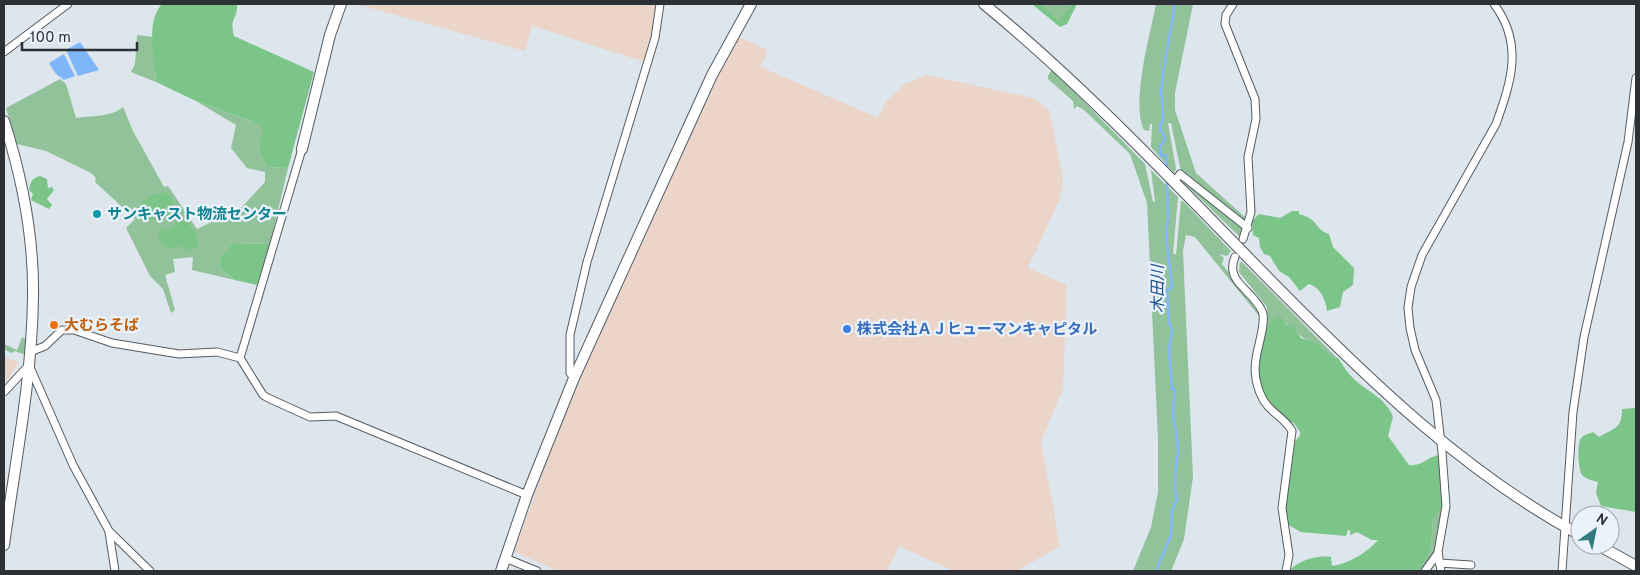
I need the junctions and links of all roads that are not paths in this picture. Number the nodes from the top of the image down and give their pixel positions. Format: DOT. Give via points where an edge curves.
graph roads {
  1 [pos="68,4"];
  2 [pos="341,4"];
  3 [pos="660,4"];
  4 [pos="751,4"];
  5 [pos="984,4"];
  6 [pos="1233,4"];
  7 [pos="1494,4"];
  8 [pos="4,52"];
  9 [pos="1636,78"];
  10 [pos="4,121"];
  11 [pos="302,149"];
  12 [pos="1174,182"];
  13 [pos="1248,228"];
  14 [pos="1243,239"];
  15 [pos="1235,257"];
  16 [pos="30,352"];
  17 [pos="240,358"];
  18 [pos="29,365"];
  19 [pos="574,378"];
  20 [pos="4,392"];
  21 [pos="1440,440"];
  22 [pos="527,495"];
  23 [pos="1566,528"];
  24 [pos="1570,530"];
  25 [pos="109,531"];
  26 [pos="4,545"];
  27 [pos="1438,552"];
  28 [pos="1616,555"];
  29 [pos="505,558"];
  30 [pos="1439,563"];
  31 [pos="1471,565"];
  32 [pos="1636,566"];
  33 [pos="115,571"];
  34 [pos="150,571"];
  35 [pos="501,571"];
  36 [pos="537,571"];
  37 [pos="1286,571"];
  38 [pos="1425,571"];
  39 [pos="1441,571"];
  40 [pos="1562,571"];
  1 -- 8 [label="street"];
  2 -- 11 [label="street" via="330,34"];
  3 -- 19 [label="street" via="655,38 584,271 570,335 570,373"];
  4 -- 19 [label="street" via="712,75"];
  5 -- 12 [label="street" via="1074,81"];
  6 -- 13 [label="street" via="1225,24 1252,87 1256,110 1248,157 1251,212"];
  7 -- 21 [label="street" via="1511,38 1514,59 1504,104 1496,124 1422,255 1410,294 1410,328 1415,350 1436,400"];
  9 -- 23 [label="street" via="1628,142 1584,337 1573,412"];
  10 -- 16 [label="street" via="32,253"];
  11 -- 17 [label="street"];
  12 -- 13 [label="street" via="1180,174"];
  12 -- 21 [label="street" via="1331,342"];
  13 -- 14 [label="street"];
  15 -- 37 [label="street" via="1231,268 1234,276 1263,316 1256,361 1260,392 1269,410 1292,431 1282,508 1288,555"];
  16 -- 17 [label="street" via="45,346 62,330 74,330 112,343 179,354 217,352"];
  16 -- 18 [label="street"];
  17 -- 22 [label="street" via="268,398 310,417 336,416"];
  18 -- 20 [label="street"];
  18 -- 25 [label="street" via="73,465"];
  18 -- 26 [label="street"];
  19 -- 22 [label="street"];
  21 -- 23 [label="street" via="1510,492"];
  21 -- 27 [label="street" via="1446,506"];
  22 -- 29 [label="street"];
  23 -- 24 [label="street"];
  23 -- 40 [label="street"];
  25 -- 33 [label="street"];
  25 -- 34 [label="street"];
  27 -- 30 [label="street"];
  27 -- 38 [label="street"];
  28 -- 32 [label="street"];
  29 -- 35 [label="street"];
  29 -- 36 [label="street"];
  30 -- 31 [label="street"];
  30 -- 39 [label="street"];
}
